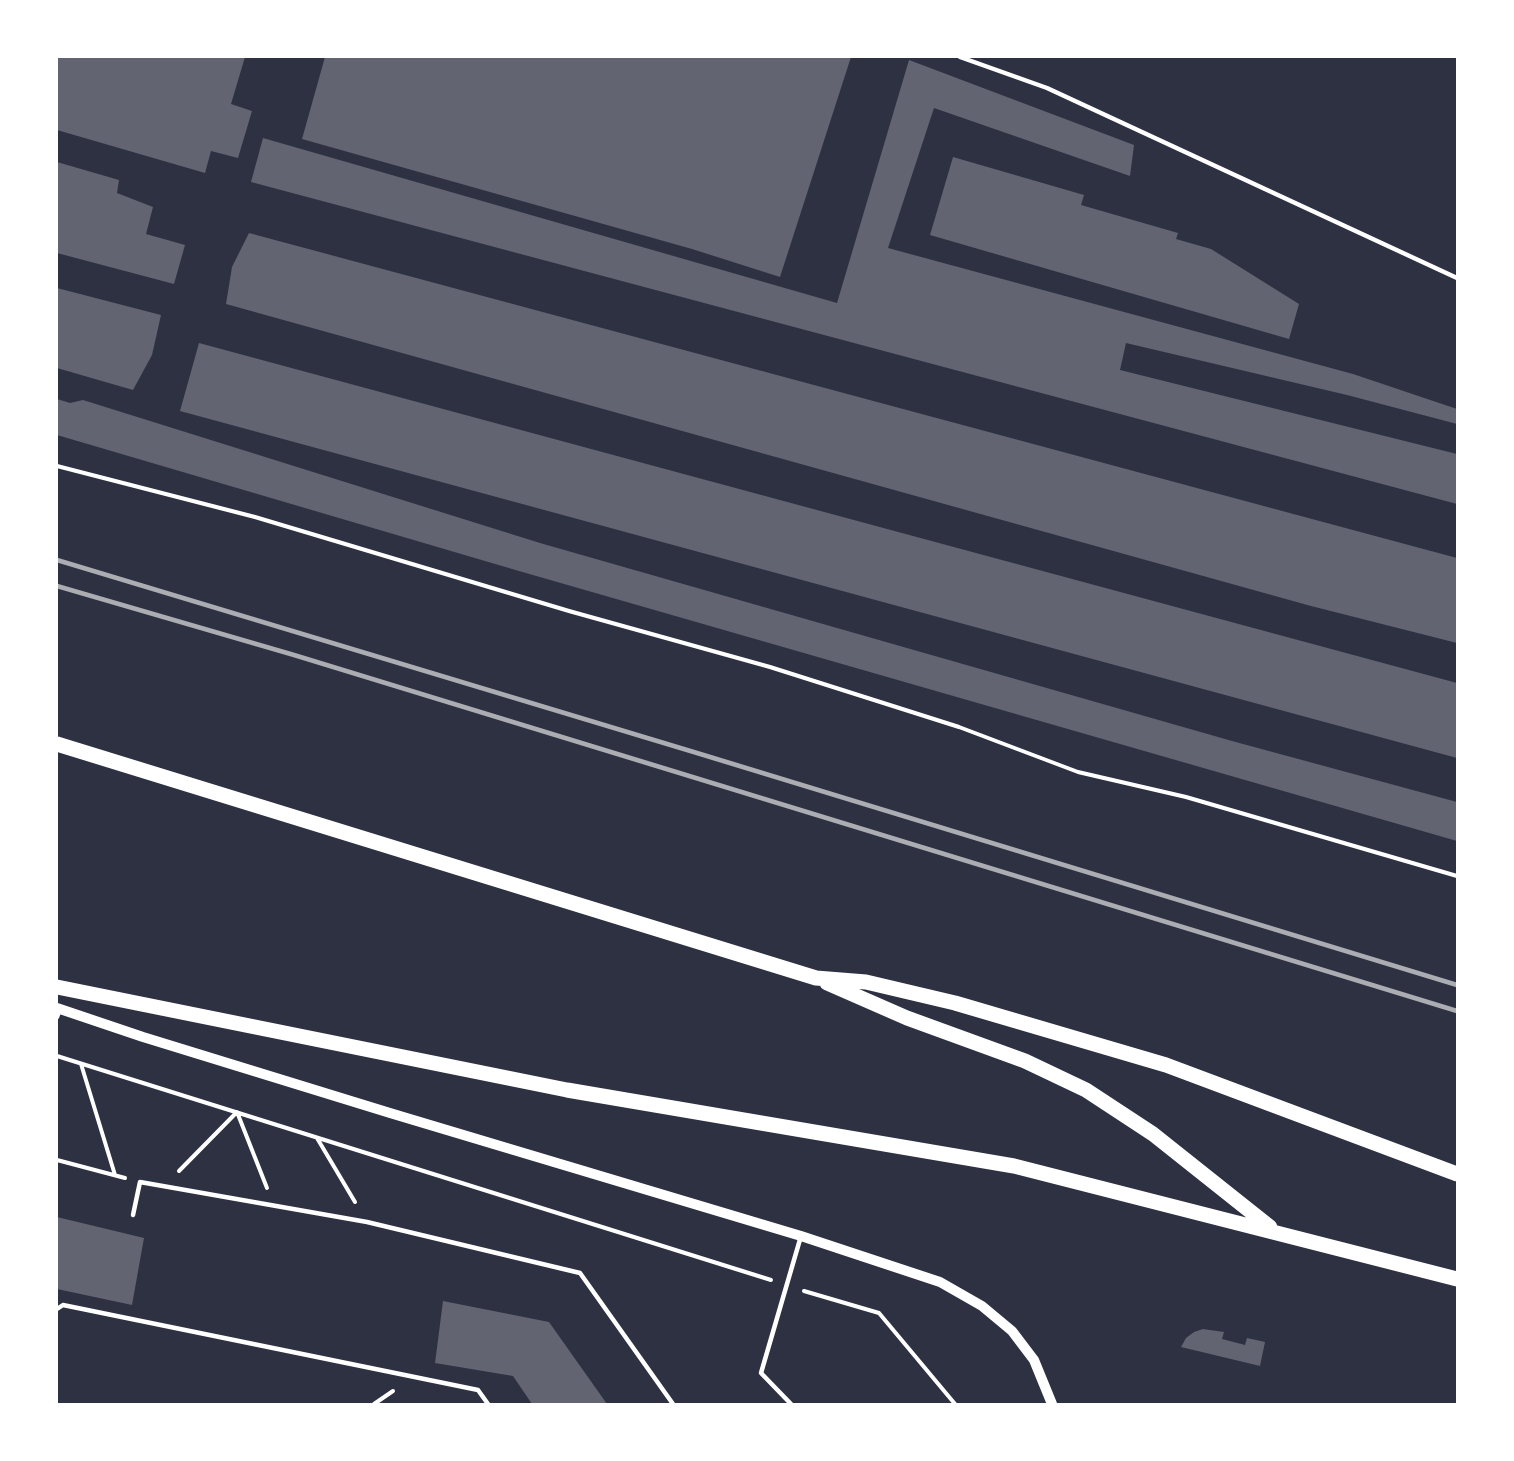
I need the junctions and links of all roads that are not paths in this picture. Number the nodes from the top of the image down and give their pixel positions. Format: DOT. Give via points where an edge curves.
graph roads {
  1 [pos="960,57"];
  2 [pos="1457,278"];
  3 [pos="57,744"];
  4 [pos="816,978"];
  5 [pos="57,987"];
  6 [pos="58,1011"];
  7 [pos="1457,1174"];
  8 [pos="133,1215"];
  9 [pos="1275,1231"];
  10 [pos="801,1236"];
  11 [pos="1457,1279"];
  12 [pos="57,1309"];
  13 [pos="488,1404"];
  14 [pos="673,1404"];
  15 [pos="791,1404"];
  16 [pos="1052,1404"];
  1 -- 2 [label="lane" via="1047,88"];
  3 -- 4 [label="main road"];
  4 -- 7 [label="main road" via="866,982 955,1003 1166,1065"];
  4 -- 9 [label="main road" via="907,1018 1025,1061 1086,1090 1153,1134"];
  5 -- 9 [label="main road" via="567,1090 1014,1166"];
  6 -- 10 [label="street"];
  8 -- 14 [label="lane" via="140,1182 367,1222 580,1273"];
  9 -- 11 [label="main road"];
  10 -- 15 [label="lane" via="761,1373"];
  10 -- 16 [label="street" via="940,1282 982,1306 1012,1331 1034,1360"];
  12 -- 13 [label="lane" via="63,1305 478,1390"];
}
